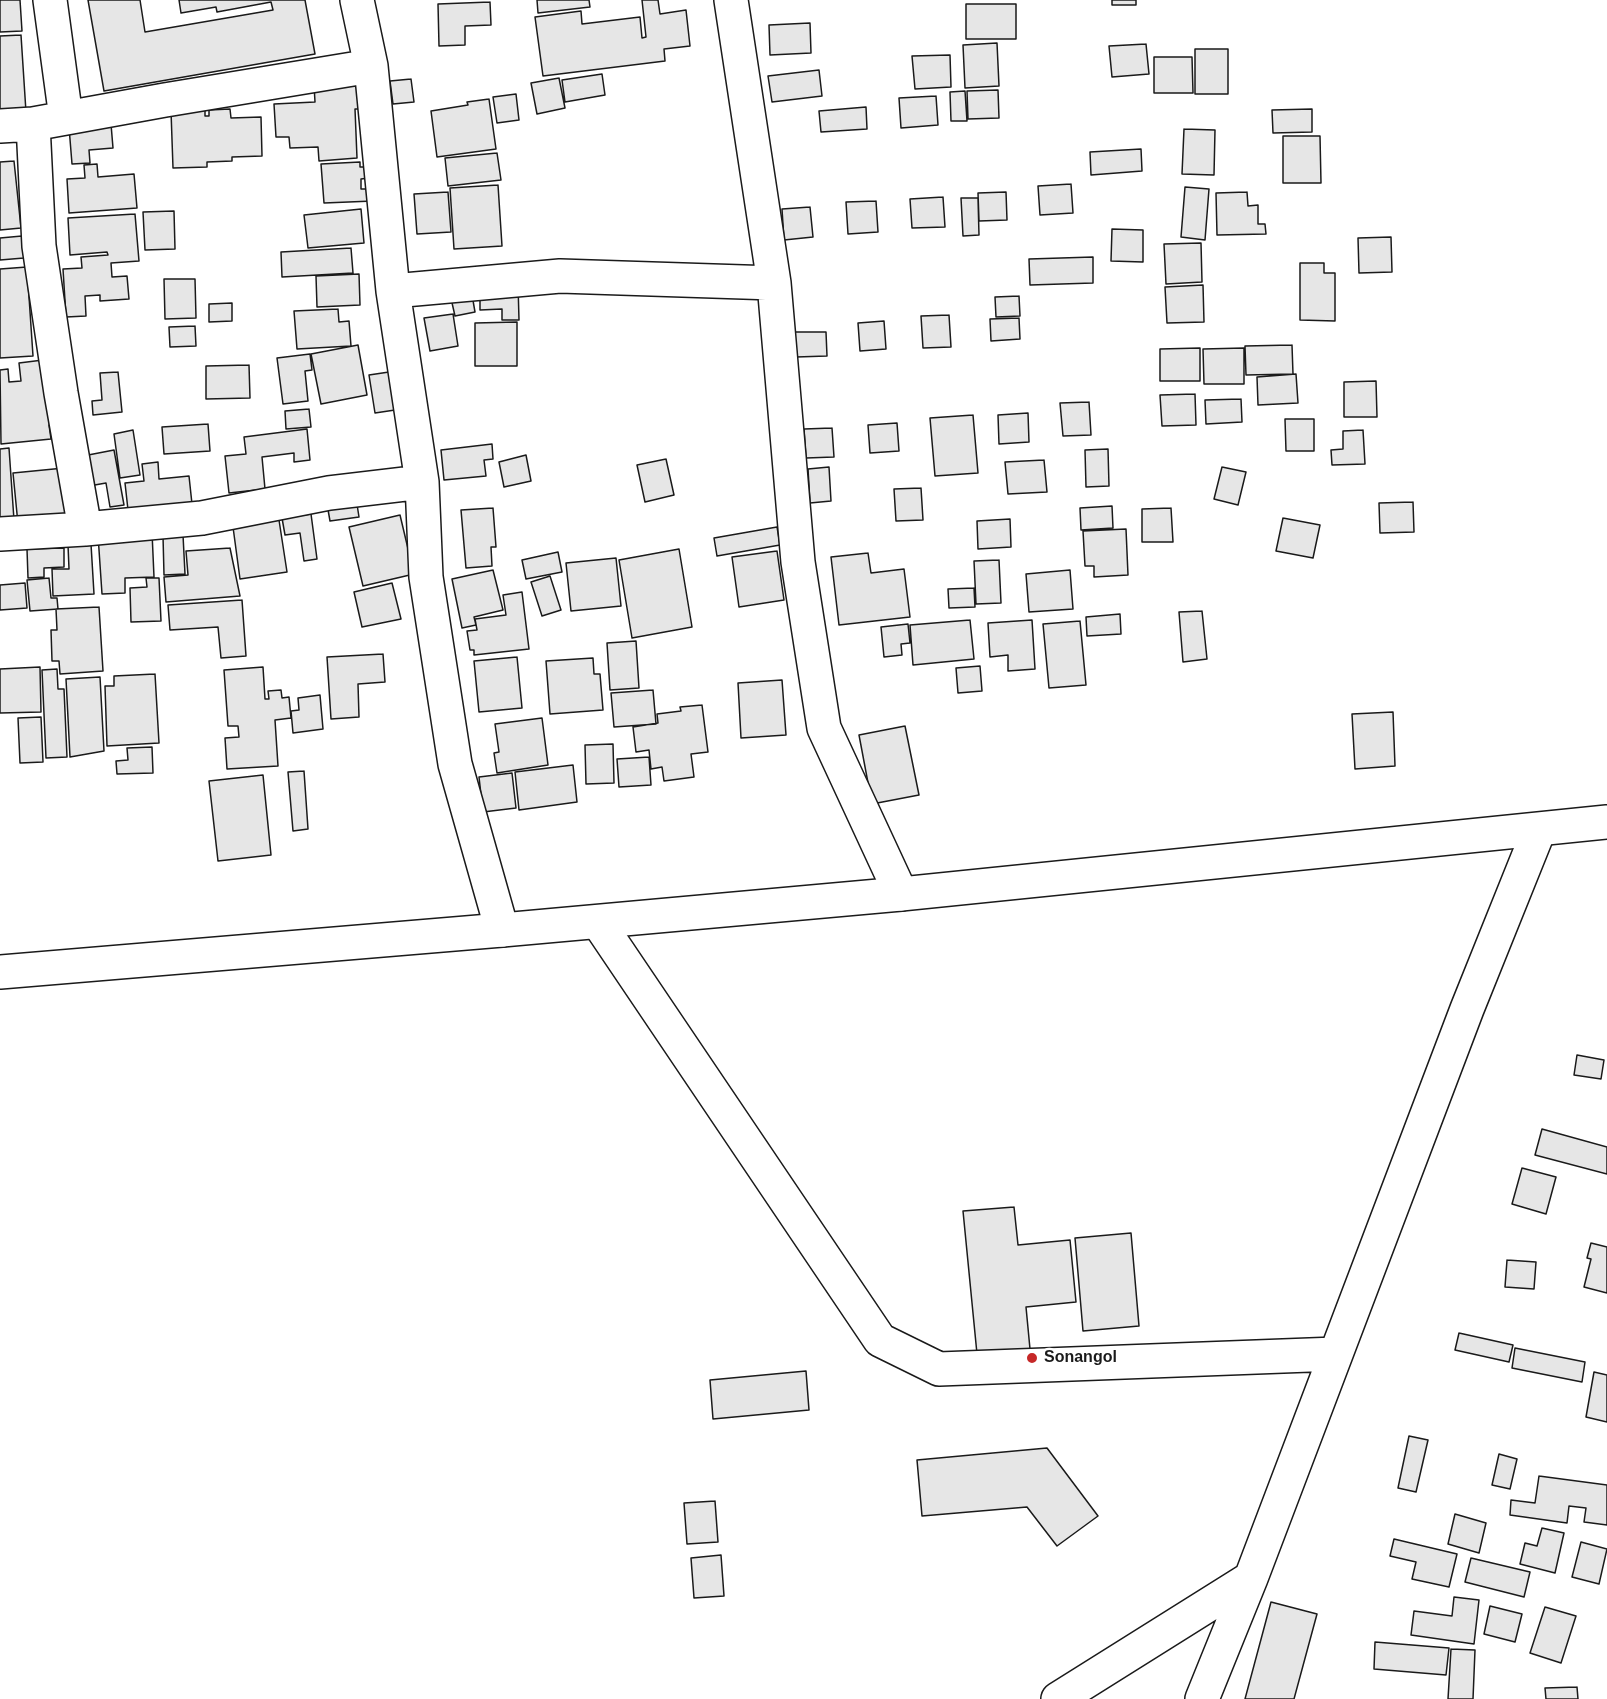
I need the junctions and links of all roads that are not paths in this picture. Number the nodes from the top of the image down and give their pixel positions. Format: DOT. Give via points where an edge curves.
graph roads {
  1 [pos="50,0"];
  2 [pos="357,0"];
  3 [pos="731,0"];
  4 [pos="371,66"];
  5 [pos="66,118"];
  6 [pos="33,124"];
  7 [pos="0,126"];
  8 [pos="774,283"];
  9 [pos="393,291"];
  10 [pos="422,482"];
  11 [pos="86,530"];
  12 [pos="0,534"];
  13 [pos="1607,822"];
  14 [pos="1539,830"];
  15 [pos="901,894"];
  16 [pos="598,922"];
  17 [pos="502,930"];
  18 [pos="0,972"];
  19 [pos="1336,1354"];
  20 [pos="1251,1578"];
  21 [pos="1058,1699"];
  22 [pos="1202,1699"];
  1 -- 5 [label="street"];
  2 -- 4 [label="street"];
  3 -- 8 [label="street"];
  4 -- 5 [label="street"];
  4 -- 9 [label="street"];
  5 -- 6 [label="street"];
  6 -- 7 [label="street"];
  6 -- 11 [label="street" via="39,246"];
  8 -- 9 [label="street" via="560,276"];
  8 -- 15 [label="street" via="798,562 824,728"];
  9 -- 10 [label="street"];
  10 -- 11 [label="street" via="329,493 202,518"];
  10 -- 17 [label="street" via="426,577 455,764"];
  11 -- 12 [label="street"];
  13 -- 14 [label="street"];
  14 -- 15 [label="street"];
  14 -- 19 [label="street"];
  15 -- 16 [label="street"];
  16 -- 17 [label="street"];
  16 -- 19 [label="street" via="880,1340 939,1369"];
  17 -- 18 [label="street"];
  19 -- 20 [label="street"];
  20 -- 21 [label="street"];
  20 -- 22 [label="street"];
}
